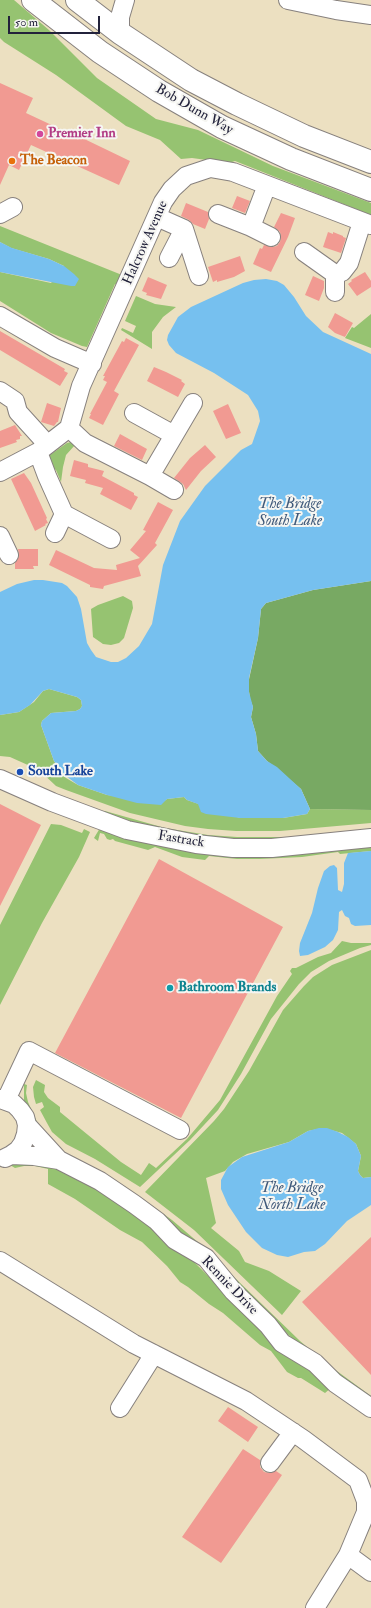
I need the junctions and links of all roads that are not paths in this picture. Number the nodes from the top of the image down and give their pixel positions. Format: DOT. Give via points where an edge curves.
graph roads {
  1 [pos="33,0"];
  2 [pos="77,0"];
  3 [pos="125,0"];
  4 [pos="288,0"];
  5 [pos="371,15"];
  6 [pos="120,33"];
  7 [pos="371,162"];
  8 [pos="267,185"];
  9 [pos="371,190"];
  10 [pos="218,214"];
  11 [pos="157,217"];
  12 [pos="366,224"];
  13 [pos="251,227"];
  14 [pos="184,229"];
  15 [pos="271,237"];
  16 [pos="304,252"];
  17 [pos="169,258"];
  18 [pos="335,274"];
  19 [pos="200,276"];
  20 [pos="335,292"];
  21 [pos="0,316"];
  22 [pos="92,364"];
  23 [pos="0,391"];
  24 [pos="193,403"];
  25 [pos="134,413"];
  26 [pos="69,428"];
  27 [pos="174,435"];
  28 [pos="43,448"];
  29 [pos="0,472"];
  30 [pos="150,476"];
  31 [pos="174,490"];
  32 [pos="64,514"];
  33 [pos="55,533"];
  34 [pos="0,536"];
  35 [pos="110,539"];
  36 [pos="8,555"];
  37 [pos="0,779"];
  38 [pos="371,838"];
  39 [pos="3,1099"];
  40 [pos="27,1125"];
  41 [pos="180,1130"];
  42 [pos="3,1158"];
  43 [pos="59,1160"];
  44 [pos="0,1262"];
  45 [pos="154,1354"];
  46 [pos="120,1408"];
  47 [pos="371,1408"];
  48 [pos="294,1432"];
  49 [pos="270,1463"];
  50 [pos="369,1501"];
  51 [pos="348,1555"];
  52 [pos="371,1572"];
  53 [pos="315,1608"];
  1 -- 9 [label="main road, Bob Dunn Way" via="100,52 159,91 222,127 291,159"];
  2 -- 6 [label="main road, Bob Dunn Way"];
  3 -- 6 [label="street" via="120,17"];
  4 -- 5 [label="street"];
  6 -- 7 [label="main road, Bob Dunn Way" via="191,80 237,104 304,136"];
  8 -- 11 [label="street, Halcrow Avenue" via="233,172 210,168 186,176 172,189"];
  8 -- 12 [label="street, Halcrow Avenue"];
  8 -- 13 [label="street"];
  10 -- 13 [label="street"];
  11 -- 14 [label="street"];
  11 -- 22 [label="street, Halcrow Avenue"];
  12 -- 18 [label="street" via="349,263 342,272"];
  13 -- 15 [label="street"];
  14 -- 17 [label="street"];
  14 -- 19 [label="street"];
  16 -- 18 [label="street"];
  18 -- 20 [label="street"];
  21 -- 22 [label="street" via="55,348"];
  22 -- 26 [label="street, Halcrow Avenue" via="81,386"];
  23 -- 28 [label="street" via="15,400 18,412"];
  24 -- 27 [label="street"];
  25 -- 27 [label="street"];
  26 -- 28 [label="street"];
  26 -- 30 [label="street" via="85,443"];
  27 -- 30 [label="street"];
  28 -- 29 [label="street"];
  28 -- 32 [label="street" via="47,476"];
  30 -- 31 [label="street"];
  32 -- 33 [label="street"];
  32 -- 35 [label="street"];
  34 -- 36 [label="street"];
  37 -- 38 [label="street, Fastrack" via="52,802 120,827 196,844 233,848 272,848"];
  39 -- 40 [label="street, Rennie Drive" via="20,1110"];
  39 -- 41 [label="street" via="29,1051"];
  40 -- 42 [label="street, Rennie Drive" via="23,1143 18,1150"];
  40 -- 43 [label="street, Rennie Drive"];
  42 -- 43 [label="street, Rennie Drive" via="34,1156"];
  43 -- 47 [label="street, Rennie Drive" via="100,1181 157,1221 175,1240 206,1258 282,1343 315,1363 335,1383"];
  44 -- 45 [label="street"];
  45 -- 46 [label="street"];
  45 -- 48 [label="street" via="246,1401"];
  48 -- 49 [label="street"];
  48 -- 50 [label="street" via="358,1480"];
  50 -- 51 [label="street"];
  51 -- 52 [label="street"];
  51 -- 53 [label="street"];
}
